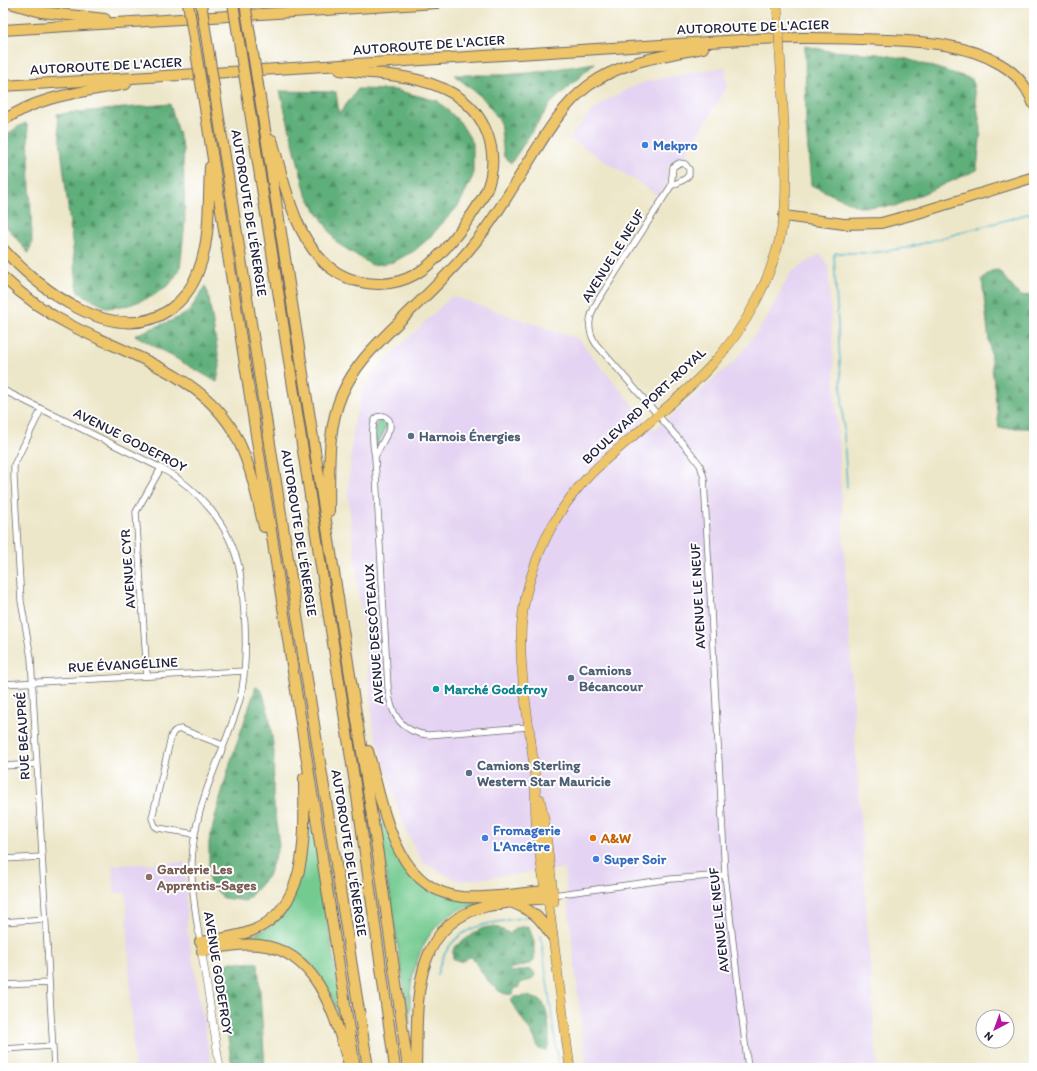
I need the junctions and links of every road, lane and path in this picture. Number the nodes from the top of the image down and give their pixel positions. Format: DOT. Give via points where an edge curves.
graph roads {
  1 [pos="10,3"];
  2 [pos="188,3"];
  3 [pos="201,3"];
  4 [pos="233,3"];
  5 [pos="245,3"];
  6 [pos="330,3"];
  7 [pos="437,3"];
  8 [pos="777,3"];
  9 [pos="280,13"];
  10 [pos="135,22"];
  11 [pos="3,30"];
  12 [pos="743,40"];
  13 [pos="306,67"];
  14 [pos="168,76"];
  15 [pos="3,86"];
  16 [pos="260,98"];
  17 [pos="1034,105"];
  18 [pos="3,121"];
  19 [pos="211,145"];
  20 [pos="1034,177"];
  21 [pos="671,186"];
  22 [pos="784,216"];
  23 [pos="3,249"];
  24 [pos="3,277"];
  25 [pos="3,390"];
  26 [pos="41,410"];
  27 [pos="658,415"];
  28 [pos="375,457"];
  29 [pos="161,468"];
  30 [pos="329,539"];
  31 [pos="281,595"];
  32 [pos="244,671"];
  33 [pos="147,675"];
  34 [pos="32,682"];
  35 [pos="3,684"];
  36 [pos="355,703"];
  37 [pos="528,727"];
  38 [pos="304,744"];
  39 [pos="223,745"];
  40 [pos="36,764"];
  41 [pos="3,766"];
  42 [pos="195,834"];
  43 [pos="42,857"];
  44 [pos="3,859"];
  45 [pos="725,875"];
  46 [pos="548,895"];
  47 [pos="513,903"];
  48 [pos="46,919"];
  49 [pos="3,922"];
  50 [pos="552,936"];
  51 [pos="201,946"];
  52 [pos="49,983"];
  53 [pos="3,985"];
  54 [pos="565,1025"];
  55 [pos="53,1046"];
  56 [pos="3,1049"];
  57 [pos="54,1068"];
  58 [pos="220,1068"];
  59 [pos="351,1068"];
  60 [pos="355,1068"];
  61 [pos="368,1068"];
  62 [pos="395,1068"];
  63 [pos="408,1068"];
  64 [pos="416,1068"];
  65 [pos="570,1068"];
  66 [pos="748,1068"];
  1 -- 10 [label="highway" via="46,12"];
  2 -- 19 [label="highway, bridge"];
  3 -- 61 [label="highway, AUTOROUTE DE L'ÉNERGIE, bridge"];
  4 -- 62 [label="highway, AUTOROUTE DE L'ÉNERGIE, bridge" via="358,803"];
  5 -- 16 [label="highway, bridge"];
  6 -- 9 [label="highway"];
  7 -- 9 [label="highway"];
  8 -- 22 [label="main road, BOULEVARD PORT-ROYAL, bridge" via="786,167"];
  9 -- 10 [label="highway"];
  10 -- 11 [label="highway"];
  12 -- 13 [label="highway, AUTOROUTE DE L'ACIER"];
  12 -- 17 [label="highway, AUTOROUTE DE L'ACIER" via="857,38 959,48 1004,66 1027,91"];
  12 -- 30 [label="highway" via="655,57 624,67 591,83 565,108 473,246 369,351 352,374 337,406 331,438"];
  13 -- 14 [label="highway, AUTOROUTE DE L'ACIER"];
  13 -- 16 [label="highway" via="384,74 424,81 462,99 473,108 481,120 489,138 492,155 492,169 487,188 456,235 421,271 399,281 372,284 345,277 324,262 306,238 292,206"];
  14 -- 15 [label="highway, AUTOROUTE DE L'ACIER"];
  14 -- 18 [label="highway" via="56,97 32,105"];
  16 -- 30 [label="highway"];
  19 -- 23 [label="highway" via="208,224 201,266 185,295 162,314 144,321 131,322 97,317 46,287"];
  19 -- 31 [label="highway"];
  20 -- 22 [label="highway" via="918,214 881,222 844,224"];
  21 -- 27 [label="street, AVENUE LE NEUF" via="597,302 589,324 596,344"];
  22 -- 27 [label="main road, BOULEVARD PORT-ROYAL" via="769,269 743,323 710,367"];
  24 -- 31 [label="highway" via="52,315 181,379 218,410 235,435 248,464"];
  25 -- 26 [label="street, AVENUE GODEFROY"];
  26 -- 29 [label="street, AVENUE GODEFROY"];
  26 -- 34 [label="street, RUE BEAUPRÉ" via="14,465 21,601"];
  27 -- 37 [label="main road, BOULEVARD PORT-ROYAL" via="580,485 556,519 540,549 528,586 521,622 520,658"];
  27 -- 45 [label="street, AVENUE LE NEUF" via="700,465 704,478"];
  28 -- 28 [label="street, AVENUE DESCÔTEAUX" via="390,426 389,420 384,416 376,418 373,423"];
  28 -- 37 [label="street, AVENUE DESCÔTEAUX" via="388,688 395,716 408,728 428,735"];
  29 -- 32 [label="street, AVENUE GODEFROY" via="181,480 204,500 218,519 232,546 239,568 243,595 246,648"];
  29 -- 33 [label="street, AVENUE CYR" via="136,512"];
  30 -- 36 [label="highway"];
  31 -- 38 [label="highway"];
  32 -- 33 [label="street, RUE ÉVANGÉLINE"];
  32 -- 39 [label="street, AVENUE GODEFROY" via="240,700"];
  33 -- 34 [label="street, RUE ÉVANGÉLINE"];
  34 -- 35 [label="street, RUE ÉVANGÉLINE"];
  34 -- 40 [label="street, RUE BEAUPRÉ"];
  36 -- 46 [label="highway" via="390,832 403,858 418,876 437,889 461,897"];
  36 -- 63 [label="highway"];
  37 -- 46 [label="main road, BOULEVARD PORT-ROYAL" via="535,779 544,818"];
  38 -- 51 [label="highway" via="304,839 298,875 289,898 273,918 256,929"];
  38 -- 60 [label="highway"];
  39 -- 42 [label="street, AVENUE GODEFROY" via="205,793"];
  39 -- 42 [label="street" via="181,729 172,732 152,818 153,823 158,828"];
  40 -- 41 [label="street"];
  40 -- 43 [label="street, RUE BEAUPRÉ"];
  42 -- 51 [label="street, AVENUE GODEFROY" via="191,880"];
  43 -- 44 [label="street"];
  43 -- 48 [label="street, RUE BEAUPRÉ"];
  45 -- 46 [label="street" via="670,879"];
  45 -- 66 [label="street, AVENUE LE NEUF"];
  46 -- 47 [label="highway"];
  46 -- 50 [label="main road, BOULEVARD PORT-ROYAL"];
  46 -- 54 [label="main road, BOULEVARD PORT-ROYAL" via="560,953"];
  47 -- 50 [label="highway" via="537,916"];
  47 -- 64 [label="highway" via="487,906 462,915 445,929 434,944 425,964 418,991"];
  48 -- 49 [label="street"];
  48 -- 52 [label="street, RUE BEAUPRÉ"];
  50 -- 54 [label="main road, BOULEVARD PORT-ROYAL"];
  51 -- 58 [label="street, AVENUE GODEFROY"];
  51 -- 59 [label="highway" via="260,945 280,951 298,961 313,976 328,1001"];
  52 -- 53 [label="street"];
  52 -- 55 [label="street, RUE BEAUPRÉ"];
  54 -- 65 [label="main road, BOULEVARD PORT-ROYAL"];
  55 -- 56 [label="street"];
  55 -- 57 [label="street, RUE BEAUPRÉ"];
}
